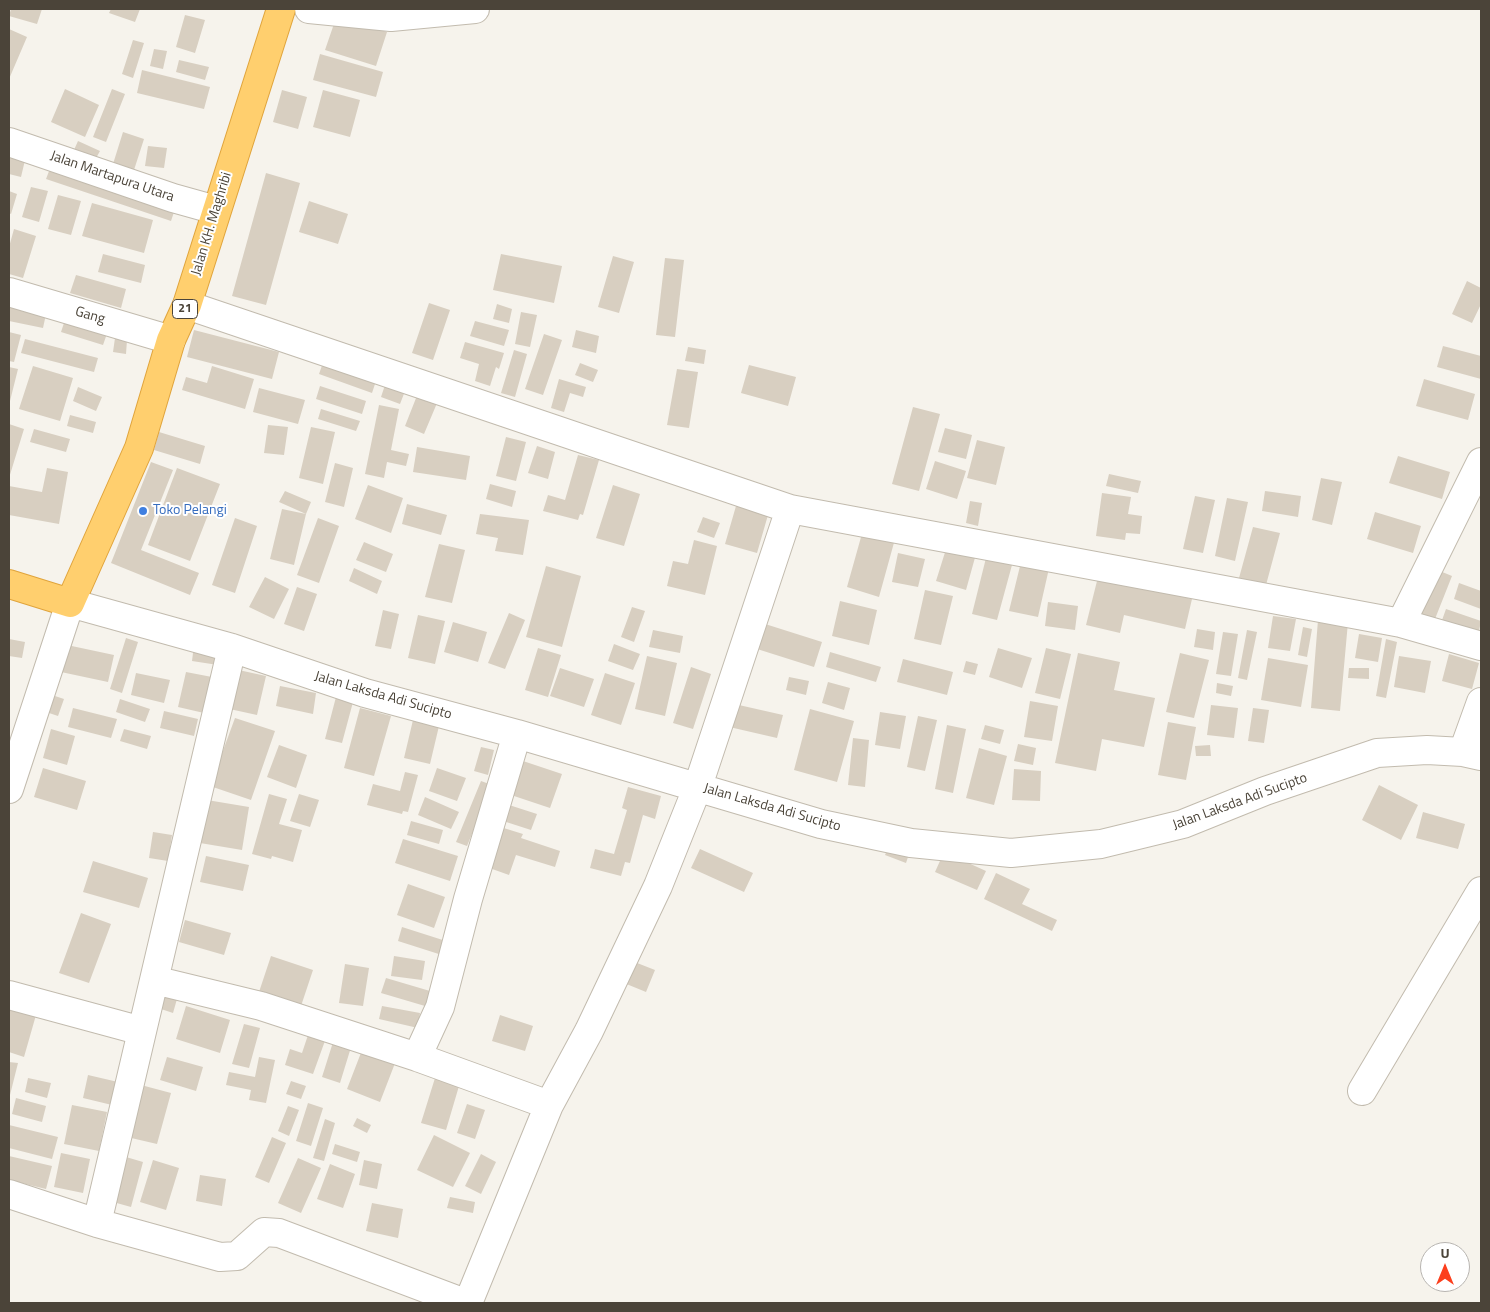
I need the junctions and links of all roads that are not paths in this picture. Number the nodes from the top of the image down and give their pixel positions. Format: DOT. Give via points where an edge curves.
graph roads {
  1 [pos="281,9"];
  2 [pos="309,9"];
  3 [pos="466,10"];
  4 [pos="9,142"];
  5 [pos="216,210"];
  6 [pos="9,292"];
  7 [pos="187,305"];
  8 [pos="171,340"];
  9 [pos="1481,462"];
  10 [pos="790,509"];
  11 [pos="9,584"];
  12 [pos="70,603"];
  13 [pos="1400,623"];
  14 [pos="1481,646"];
  15 [pos="232,648"];
  16 [pos="1481,702"];
  17 [pos="517,734"];
  18 [pos="1472,754"];
  19 [pos="698,786"];
  20 [pos="9,789"];
  21 [pos="1481,891"];
  22 [pos="154,980"];
  23 [pos="9,995"];
  24 [pos="142,1031"];
  25 [pos="417,1056"];
  26 [pos="1362,1091"];
  27 [pos="549,1104"];
  28 [pos="9,1194"];
  29 [pos="97,1222"];
  30 [pos="466,1303"];
  1 -- 5 [label="highway, Jalan KH. Maghribi / 21"];
  2 -- 3 [label="street" via="391,17"];
  4 -- 5 [label="street, Jalan Martapura Utara"];
  5 -- 7 [label="highway, Jalan KH. Maghribi / 21"];
  6 -- 8 [label="street, Gang"];
  7 -- 8 [label="highway, Jalan KH. Maghribi / 21"];
  7 -- 10 [label="street"];
  8 -- 12 [label="highway, Jalan KH. Maghribi / 21" via="139,448"];
  9 -- 13 [label="street"];
  10 -- 13 [label="street"];
  10 -- 19 [label="street"];
  11 -- 12 [label="highway"];
  12 -- 15 [label="street, Jalan Laksda Adi Sucipto"];
  12 -- 20 [label="street"];
  13 -- 14 [label="street"];
  15 -- 17 [label="street, Jalan Laksda Adi Sucipto" via="365,693"];
  15 -- 22 [label="street"];
  16 -- 18 [label="street"];
  17 -- 19 [label="street, Jalan Laksda Adi Sucipto"];
  17 -- 25 [label="street" via="440,1007"];
  18 -- 19 [label="street, Jalan Laksda Adi Sucipto" via="1427,750 1377,753 1265,791 1183,824 1101,844 1011,853 911,843 821,824"];
  19 -- 27 [label="street" via="658,886 589,1032"];
  21 -- 26 [label="street"];
  22 -- 24 [label="street"];
  22 -- 25 [label="street" via="261,1006"];
  23 -- 24 [label="street"];
  24 -- 29 [label="street"];
  25 -- 27 [label="street"];
  27 -- 30 [label="street"];
  28 -- 29 [label="street"];
  29 -- 30 [label="street" via="220,1257 237,1256 264,1232 278,1233"];
}
